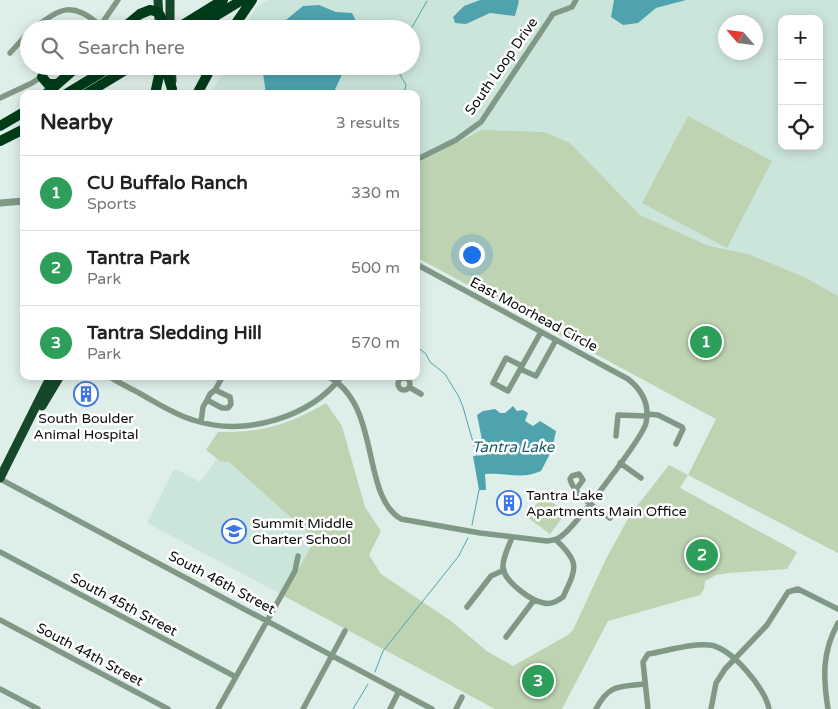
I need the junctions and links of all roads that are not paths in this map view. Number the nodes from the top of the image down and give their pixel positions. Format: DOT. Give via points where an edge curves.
graph roads {
  1 [pos="118,0"];
  2 [pos="148,0"];
  3 [pos="158,0"];
  4 [pos="170,0"];
  5 [pos="223,0"];
  6 [pos="242,0"];
  7 [pos="252,0"];
  8 [pos="576,0"];
  9 [pos="134,18"];
  10 [pos="45,20"];
  11 [pos="90,20"];
  12 [pos="104,20"];
  13 [pos="158,20"];
  14 [pos="162,20"];
  15 [pos="164,20"];
  16 [pos="191,20"];
  17 [pos="209,20"];
  18 [pos="238,20"];
  19 [pos="20,42"];
  20 [pos="10,53"];
  21 [pos="45,75"];
  22 [pos="68,75"];
  23 [pos="97,75"];
  24 [pos="117,75"];
  25 [pos="160,75"];
  26 [pos="162,75"];
  27 [pos="165,75"];
  28 [pos="171,75"];
  29 [pos="207,75"];
  30 [pos="214,75"];
  31 [pos="42,77"];
  32 [pos="106,82"];
  33 [pos="57,84"];
  34 [pos="50,90"];
  35 [pos="73,90"];
  36 [pos="93,90"];
  37 [pos="98,90"];
  38 [pos="156,90"];
  39 [pos="161,90"];
  40 [pos="171,90"];
  41 [pos="172,90"];
  42 [pos="199,90"];
  43 [pos="206,90"];
  44 [pos="0,98"];
  45 [pos="20,114"];
  46 [pos="20,119"];
  47 [pos="0,127"];
  48 [pos="20,131"];
  49 [pos="20,137"];
  50 [pos="0,143"];
  51 [pos="420,158"];
  52 [pos="20,201"];
  53 [pos="0,203"];
  54 [pos="420,266"];
  55 [pos="541,332"];
  56 [pos="556,340"];
  57 [pos="521,367"];
  58 [pos="49,380"];
  59 [pos="57,380"];
  60 [pos="116,380"];
  61 [pos="221,380"];
  62 [pos="334,380"];
  63 [pos="338,382"];
  64 [pos="409,387"];
  65 [pos="215,390"];
  66 [pos="421,394"];
  67 [pos="207,400"];
  68 [pos="647,415"];
  69 [pos="201,422"];
  70 [pos="22,436"];
  71 [pos="616,436"];
  72 [pos="676,444"];
  73 [pos="620,463"];
  74 [pos="0,478"];
  75 [pos="641,478"];
  76 [pos="576,491"];
  77 [pos="590,502"];
  78 [pos="610,518"];
  79 [pos="512,537"];
  80 [pos="556,540"];
  81 [pos="0,552"];
  82 [pos="298,556"];
  83 [pos="504,570"];
  84 [pos="534,600"];
  85 [pos="467,607"];
  86 [pos="838,609"];
  87 [pos="0,620"];
  88 [pos="266,620"];
  89 [pos="838,623"];
  90 [pos="345,631"];
  91 [pos="506,637"];
  92 [pos="332,655"];
  93 [pos="733,659"];
  94 [pos="236,677"];
  95 [pos="644,684"];
  96 [pos="0,689"];
  97 [pos="399,691"];
  98 [pos="462,697"];
  99 [pos="38,709"];
  100 [pos="168,709"];
  101 [pos="218,709"];
  102 [pos="303,709"];
  103 [pos="390,709"];
  104 [pos="432,709"];
  105 [pos="456,709"];
  106 [pos="596,709"];
  107 [pos="648,709"];
  108 [pos="710,709"];
  109 [pos="769,709"];
  110 [pos="828,709"];
  1 -- 12 [label="street"];
  2 -- 9 [label="highway"];
  3 -- 14 [label="highway"];
  4 -- 15 [label="highway"];
  5 -- 16 [label="highway"];
  6 -- 17 [label="highway"];
  7 -- 18 [label="highway"];
  8 -- 51 [label="street, South Loop Drive" via="572,7 553,14 481,122 456,140"];
  9 -- 13 [label="highway" via="145,11"];
  10 -- 11 [label="street" via="65,9 82,12"];
  19 -- 20 [label="street"];
  21 -- 31 [label="street"];
  22 -- 33 [label="highway"];
  23 -- 35 [label="highway"];
  24 -- 32 [label="highway"];
  25 -- 38 [label="highway"];
  26 -- 39 [label="highway"];
  27 -- 40 [label="highway"];
  28 -- 41 [label="highway"];
  29 -- 42 [label="highway"];
  30 -- 43 [label="highway"];
  31 -- 33 [label="highway" via="48,84"];
  31 -- 44 [label="street"];
  32 -- 36 [label="highway"];
  32 -- 37 [label="highway"];
  33 -- 34 [label="highway"];
  45 -- 47 [label="highway"];
  46 -- 47 [label="highway"];
  48 -- 50 [label="highway"];
  49 -- 50 [label="highway"];
  52 -- 53 [label="street"];
  54 -- 55 [label="street, East Moorhead Circle"];
  55 -- 56 [label="street, East Moorhead Circle"];
  55 -- 57 [label="street"];
  56 -- 57 [label="street" via="536,376"];
  56 -- 68 [label="street, East Moorhead Circle" via="628,379 646,403"];
  57 -- 57 [label="street" via="508,391 493,383 506,358"];
  58 -- 70 [label="highway"];
  59 -- 70 [label="highway"];
  60 -- 69 [label="street" via="171,412"];
  61 -- 65 [label="street"];
  62 -- 63 [label="street"];
  63 -- 69 [label="street" via="313,404 276,419 248,425"];
  63 -- 79 [label="street" via="362,423 384,501 394,514 401,519"];
  64 -- 66 [label="street"];
  65 -- 67 [label="street"];
  65 -- 67 [label="street" via="230,398 229,408"];
  67 -- 69 [label="street"];
  68 -- 71 [label="street" via="618,415"];
  68 -- 72 [label="street" via="658,415 682,427"];
  68 -- 73 [label="street" via="644,431"];
  70 -- 74 [label="highway"];
  73 -- 75 [label="street"];
  73 -- 77 [label="street"];
  74 -- 88 [label="street, South 46th Street"];
  76 -- 77 [label="street"];
  77 -- 78 [label="street"];
  77 -- 80 [label="street" via="565,534"];
  79 -- 80 [label="street"];
  79 -- 83 [label="street"];
  80 -- 84 [label="street" via="572,556 575,571 561,598 548,604"];
  81 -- 94 [label="street, South 45th Street"];
  82 -- 88 [label="street" via="295,570"];
  83 -- 84 [label="street" via="508,579"];
  83 -- 85 [label="street" via="491,576"];
  84 -- 91 [label="street"];
  86 -- 93 [label="street" via="798,589 788,592 767,625"];
  87 -- 100 [label="street, South 44th Street"];
  88 -- 92 [label="street, South 46th Street"];
  88 -- 94 [label="street"];
  89 -- 110 [label="street" via="824,662"];
  90 -- 92 [label="street"];
  92 -- 97 [label="street, South 46th Street"];
  92 -- 102 [label="street"];
  93 -- 95 [label="street" via="721,648 707,644 648,654 643,662"];
  93 -- 108 [label="street" via="716,683"];
  93 -- 109 [label="street" via="762,689"];
  94 -- 101 [label="street"];
  95 -- 106 [label="street" via="614,688 603,696"];
  95 -- 107 [label="street"];
  96 -- 99 [label="street"];
  97 -- 103 [label="street"];
  97 -- 104 [label="street, South 46th Street"];
  98 -- 105 [label="street"];
}
